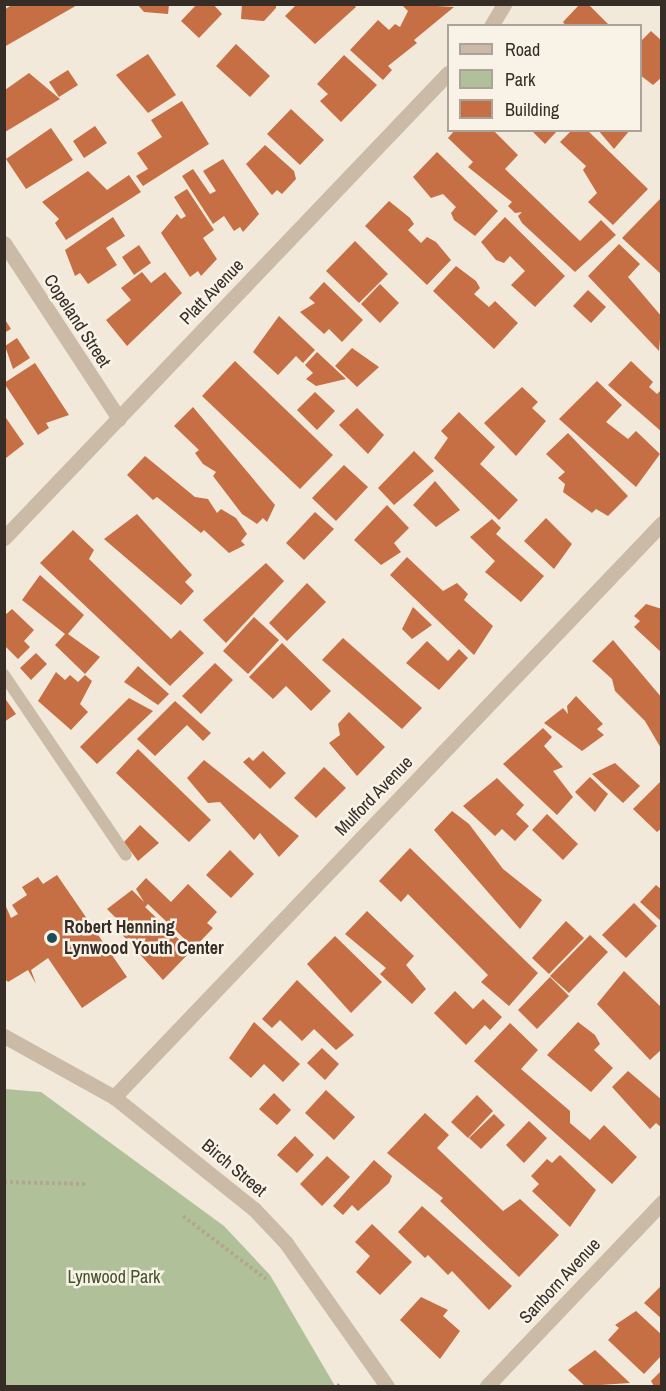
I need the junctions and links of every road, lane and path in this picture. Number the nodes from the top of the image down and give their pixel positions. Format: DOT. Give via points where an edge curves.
graph roads {
  1 [pos="504,4"];
  2 [pos="492,24"];
  3 [pos="447,74"];
  4 [pos="4,243"];
  5 [pos="119,419"];
  6 [pos="661,525"];
  7 [pos="4,538"];
  8 [pos="4,675"];
  9 [pos="126,855"];
  10 [pos="5,1037"];
  11 [pos="114,1097"];
  12 [pos="4,1182"];
  13 [pos="87,1184"];
  14 [pos="662,1202"];
  15 [pos="183,1215"];
  16 [pos="266,1279"];
  17 [pos="387,1386"];
  18 [pos="487,1386"];
  1 -- 2 [label="street"];
  3 -- 5 [label="street, Platt Avenue"];
  4 -- 5 [label="street, Copeland Street"];
  5 -- 7 [label="street, Platt Avenue"];
  6 -- 11 [label="street, Mulford Avenue"];
  8 -- 9 [label="lane"];
  10 -- 11 [label="street, Birch Street"];
  11 -- 17 [label="street, Birch Street" via="254,1209 286,1243"];
  12 -- 13 [label="path"];
  14 -- 18 [label="street, Sanborn Avenue"];
  15 -- 16 [label="path"];
}
